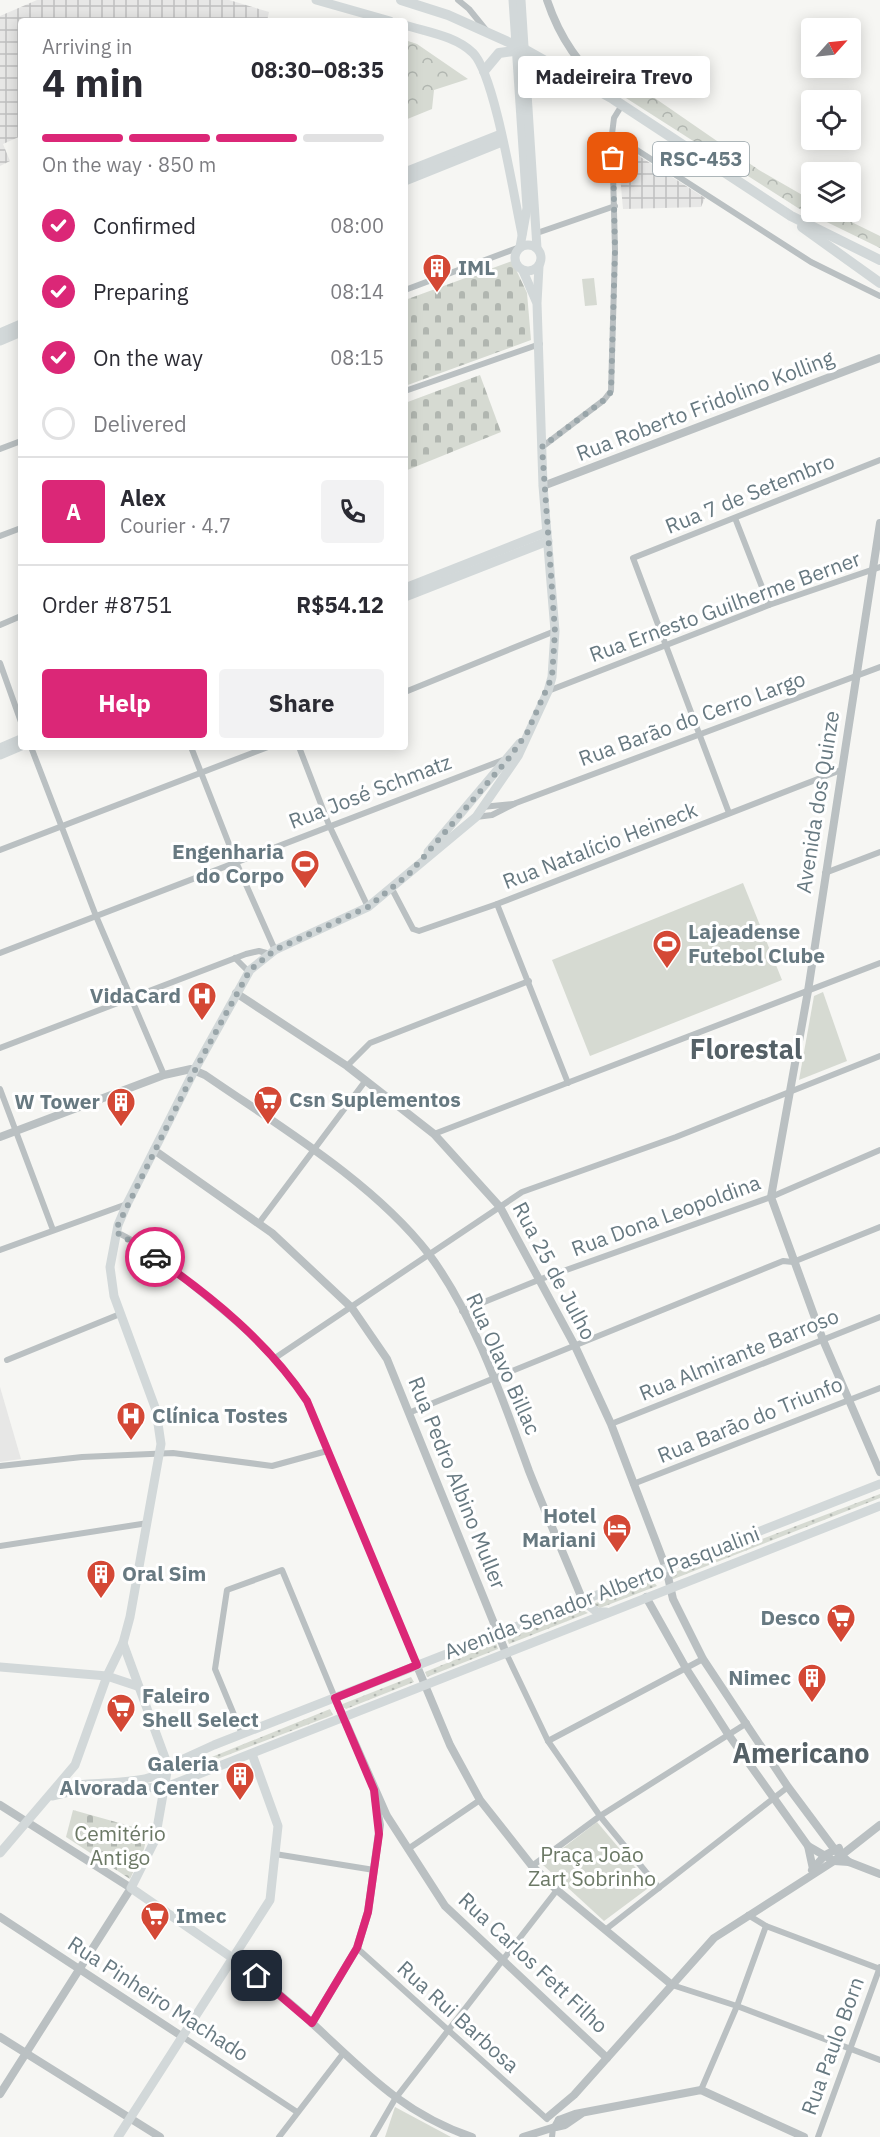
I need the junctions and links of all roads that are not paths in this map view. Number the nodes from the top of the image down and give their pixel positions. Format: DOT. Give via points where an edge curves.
graph roads {
  1 [pos="316,0"];
  2 [pos="401,0"];
  3 [pos="458,0"];
  4 [pos="521,0"];
  5 [pos="547,0"];
  6 [pos="516,7"];
  7 [pos="379,18"];
  8 [pos="408,27"];
  9 [pos="486,31"];
  10 [pos="526,50"];
  11 [pos="484,71"];
  12 [pos="521,72"];
  13 [pos="618,102"];
  14 [pos="612,134"];
  15 [pos="502,138"];
  16 [pos="408,171"];
  17 [pos="408,180"];
  18 [pos="615,206"];
  19 [pos="791,216"];
  20 [pos="537,233"];
  21 [pos="522,234"];
  22 [pos="520,247"];
  23 [pos="537,248"];
  24 [pos="880,260"];
  25 [pos="539,266"];
  26 [pos="523,271"];
  27 [pos="880,283"];
  28 [pos="408,289"];
  29 [pos="880,296"];
  30 [pos="537,303"];
  31 [pos="18,326"];
  32 [pos="18,333"];
  33 [pos="2,336"];
  34 [pos="540,344"];
  35 [pos="880,358"];
  36 [pos="408,390"];
  37 [pos="18,442"];
  38 [pos="542,447"];
  39 [pos="0,449"];
  40 [pos="880,460"];
  41 [pos="543,486"];
  42 [pos="735,518"];
  43 [pos="880,523"];
  44 [pos="18,529"];
  45 [pos="0,536"];
  46 [pos="548,536"];
  47 [pos="877,568"];
  48 [pos="457,573"];
  49 [pos="408,587"];
  50 [pos="408,596"];
  51 [pos="770,605"];
  52 [pos="18,617"];
  53 [pos="0,625"];
  54 [pos="555,632"];
  55 [pos="666,646"];
  56 [pos="0,663"];
  57 [pos="880,667"];
  58 [pos="857,676"];
  59 [pos="408,691"];
  60 [pos="548,691"];
  61 [pos="18,714"];
  62 [pos="700,733"];
  63 [pos="18,740"];
  64 [pos="0,747"];
  65 [pos="18,747"];
  66 [pos="32,750"];
  67 [pos="192,750"];
  68 [pos="260,750"];
  69 [pos="300,750"];
  70 [pos="0,755"];
  71 [pos="514,757"];
  72 [pos="841,770"];
  73 [pos="200,773"];
  74 [pos="516,803"];
  75 [pos="468,805"];
  76 [pos="482,807"];
  77 [pos="729,813"];
  78 [pos="476,817"];
  79 [pos="329,825"];
  80 [pos="61,827"];
  81 [pos="0,850"];
  82 [pos="880,852"];
  83 [pos="236,862"];
  84 [pos="409,874"];
  85 [pos="824,874"];
  86 [pos="392,889"];
  87 [pos="497,904"];
  88 [pos="368,907"];
  89 [pos="96,916"];
  90 [pos="272,952"];
  91 [pos="0,953"];
  92 [pos="235,958"];
  93 [pos="880,963"];
  94 [pos="249,972"];
  95 [pos="529,981"];
  96 [pos="808,991"];
  97 [pos="236,993"];
  98 [pos="132,999"];
  99 [pos="0,1048"];
  100 [pos="880,1056"];
  101 [pos="346,1066"];
  102 [pos="195,1070"];
  103 [pos="164,1076"];
  104 [pos="366,1080"];
  105 [pos="568,1083"];
  106 [pos="0,1089"];
  107 [pos="789,1091"];
  108 [pos="15,1132"];
  109 [pos="434,1134"];
  110 [pos="0,1137"];
  111 [pos="154,1150"];
  112 [pos="315,1150"];
  113 [pos="880,1150"];
  114 [pos="771,1197"];
  115 [pos="127,1204"];
  116 [pos="500,1207"];
  117 [pos="259,1223"];
  118 [pos="880,1227"];
  119 [pos="53,1230"];
  120 [pos="116,1232"];
  121 [pos="0,1250"];
  122 [pos="428,1254"];
  123 [pos="793,1262"];
  124 [pos="541,1280"];
  125 [pos="352,1308"];
  126 [pos="462,1311"];
  127 [pos="120,1314"];
  128 [pos="880,1317"];
  129 [pos="823,1340"];
  130 [pos="575,1346"];
  131 [pos="275,1358"];
  132 [pos="7,1360"];
  133 [pos="494,1378"];
  134 [pos="880,1388"];
  135 [pos="848,1399"];
  136 [pos="411,1412"];
  137 [pos="610,1424"];
  138 [pos="327,1451"];
  139 [pos="161,1453"];
  140 [pos="0,1467"];
  141 [pos="880,1472"];
  142 [pos="633,1484"];
  143 [pos="880,1484"];
  144 [pos="880,1506"];
  145 [pos="148,1523"];
  146 [pos="0,1546"];
  147 [pos="666,1568"];
  148 [pos="670,1588"];
  149 [pos="646,1597"];
  150 [pos="583,1601"];
  151 [pos="608,1612"];
  152 [pos="498,1634"];
  153 [pos="123,1643"];
  154 [pos="506,1653"];
  155 [pos="703,1659"];
  156 [pos="417,1665"];
  157 [pos="0,1667"];
  158 [pos="687,1670"];
  159 [pos="107,1676"];
  160 [pos="425,1685"];
  161 [pos="137,1686"];
  162 [pos="335,1698"];
  163 [pos="343,1717"];
  164 [pos="747,1723"];
  165 [pos="242,1734"];
  166 [pos="728,1734"];
  167 [pos="548,1740"];
  168 [pos="252,1754"];
  169 [pos="168,1766"];
  170 [pos="73,1768"];
  171 [pos="166,1787"];
  172 [pos="788,1787"];
  173 [pos="77,1789"];
  174 [pos="52,1794"];
  175 [pos="775,1799"];
  176 [pos="480,1800"];
  177 [pos="0,1804"];
  178 [pos="600,1816"];
  179 [pos="27,1822"];
  180 [pos="384,1824"];
  181 [pos="880,1825"];
  182 [pos="808,1846"];
  183 [pos="408,1849"];
  184 [pos="838,1852"];
  185 [pos="0,1854"];
  186 [pos="275,1854"];
  187 [pos="825,1855"];
  188 [pos="834,1861"];
  189 [pos="849,1862"];
  190 [pos="531,1866"];
  191 [pos="374,1870"];
  192 [pos="812,1872"];
  193 [pos="880,1874"];
  194 [pos="131,1888"];
  195 [pos="659,1888"];
  196 [pos="556,1890"];
  197 [pos="748,1915"];
  198 [pos="0,1917"];
  199 [pos="766,1926"];
  200 [pos="605,1930"];
  201 [pos="357,1948"];
  202 [pos="234,1959"];
  203 [pos="503,1959"];
  204 [pos="880,1968"];
  205 [pos="80,1970"];
  206 [pos="672,1985"];
  207 [pos="737,2006"];
  208 [pos="312,2023"];
  209 [pos="448,2030"];
  210 [pos="0,2037"];
  211 [pos="183,2037"];
  212 [pos="850,2047"];
  213 [pos="27,2054"];
  214 [pos="342,2055"];
  215 [pos="607,2058"];
  216 [pos="880,2060"];
  217 [pos="701,2090"];
  218 [pos="0,2094"];
  219 [pos="395,2099"];
  220 [pos="297,2112"];
  221 [pos="129,2119"];
  222 [pos="552,2122"];
  223 [pos="118,2137"];
  224 [pos="160,2137"];
  225 [pos="279,2137"];
  226 [pos="373,2137"];
  227 [pos="472,2137"];
  228 [pos="523,2137"];
  229 [pos="552,2137"];
  230 [pos="804,2137"];
  231 [pos="818,2137"];
  1 -- 7 [label="main road"];
  2 -- 9 [label="highway, RSC-453"];
  3 -- 9 [label="street"];
  4 -- 6 [label="main road"];
  5 -- 13 [label="street" via="558,33 580,63"];
  6 -- 12 [label="main road"];
  8 -- 11 [label="main road" via="457,42 473,52"];
  9 -- 10 [label="highway, RSC-453"];
  10 -- 11 [label="highway" via="499,53"];
  10 -- 13 [label="highway, RSC-453"];
  11 -- 15 [label="main road"];
  12 -- 20 [label="main road"];
  12 -- 21 [label="main road" via="527,208"];
  13 -- 14 [label="street"];
  13 -- 19 [label="highway, RSC-453"];
  14 -- 18 [label="street"];
  14 -- 29 [label="street" via="811,262"];
  15 -- 16 [label="main road"];
  15 -- 17 [label="main road"];
  15 -- 21 [label="main road"];
  18 -- 20 [label="street"];
  18 -- 38 [label="street" via="611,392"];
  19 -- 24 [label="highway, RSC-453"];
  19 -- 27 [label="highway" via="808,233"];
  20 -- 23 [label="main road"];
  21 -- 22 [label="main road"];
  22 -- 23 [label="main road"];
  22 -- 26 [label="main road" via="514,257"];
  22 -- 28 [label="street"];
  23 -- 25 [label="main road" via="542,256"];
  25 -- 26 [label="main road" via="534,271"];
  25 -- 30 [label="main road"];
  26 -- 30 [label="main road"];
  30 -- 34 [label="main road"];
  31 -- 33 [label="main road"];
  32 -- 33 [label="main road"];
  34 -- 36 [label="street"];
  34 -- 38 [label="main road"];
  35 -- 41 [label="street, Rua Roberto Fridolino Kolling"];
  37 -- 39 [label="street"];
  38 -- 41 [label="main road"];
  40 -- 42 [label="street, Rua 7 de Setembro"];
  41 -- 46 [label="main road"];
  42 -- 51 [label="street"];
  42 -- 55 [label="street, Rua 7 de Setembro" via="633,558"];
  43 -- 47 [label="street, Avenida dos Quinze"];
  44 -- 45 [label="street"];
  46 -- 48 [label="main road"];
  46 -- 54 [label="main road"];
  47 -- 51 [label="street, Rua Ernesto Guilherme Berner"];
  47 -- 58 [label="street, Avenida dos Quinze"];
  48 -- 49 [label="main road"];
  48 -- 50 [label="main road"];
  51 -- 55 [label="street, Rua Ernesto Guilherme Berner"];
  52 -- 53 [label="street"];
  54 -- 59 [label="street"];
  54 -- 60 [label="main road"];
  55 -- 60 [label="street, Rua Ernesto Guilherme Berner"];
  55 -- 62 [label="street"];
  56 -- 61 [label="street"];
  57 -- 58 [label="street, Rua Barão do Cerro Largo"];
  58 -- 62 [label="street, Rua Barão do Cerro Largo"];
  58 -- 72 [label="street, Avenida dos Quinze"];
  60 -- 71 [label="main road"];
  62 -- 74 [label="street, Rua Barão do Cerro Largo"];
  62 -- 77 [label="street"];
  63 -- 64 [label="main road"];
  65 -- 70 [label="main road"];
  66 -- 80 [label="street"];
  67 -- 73 [label="street"];
  68 -- 73 [label="street"];
  69 -- 79 [label="street"];
  71 -- 75 [label="main road"];
  71 -- 76 [label="main road"];
  71 -- 79 [label="street, Rua José Schmatz"];
  72 -- 77 [label="street, Rua Natalício Heineck"];
  72 -- 85 [label="street, Avenida dos Quinze"];
  73 -- 80 [label="street"];
  73 -- 83 [label="street"];
  74 -- 76 [label="street, Rua Barão do Cerro Largo"];
  74 -- 78 [label="street, Rua Barão do Cerro Largo" via="492,815"];
  75 -- 76 [label="main road"];
  75 -- 78 [label="main road" via="468,814"];
  75 -- 84 [label="main road"];
  76 -- 78 [label="main road"];
  77 -- 87 [label="street, Rua Natalício Heineck"];
  78 -- 84 [label="main road"];
  79 -- 83 [label="street, Rua José Schmatz"];
  79 -- 88 [label="street"];
  80 -- 81 [label="street"];
  80 -- 89 [label="street"];
  82 -- 85 [label="street"];
  83 -- 89 [label="street, Rua José Schmatz"];
  83 -- 90 [label="street"];
  84 -- 86 [label="main road"];
  85 -- 96 [label="street, Avenida dos Quinze"];
  86 -- 87 [label="street, Rua Natalício Heineck" via="416,931"];
  86 -- 88 [label="main road"];
  87 -- 95 [label="street"];
  88 -- 90 [label="main road"];
  89 -- 91 [label="street, Rua José Schmatz"];
  89 -- 98 [label="street"];
  90 -- 92 [label="street" via="259,951"];
  90 -- 94 [label="main road"];
  92 -- 94 [label="street"];
  92 -- 98 [label="street"];
  93 -- 96 [label="street"];
  94 -- 97 [label="main road"];
  95 -- 101 [label="street" via="370,1043"];
  95 -- 105 [label="street"];
  96 -- 105 [label="street"];
  96 -- 107 [label="street, Avenida dos Quinze"];
  97 -- 101 [label="street, Rua 25 de Julho"];
  97 -- 102 [label="main road"];
  98 -- 99 [label="street"];
  98 -- 103 [label="street"];
  100 -- 107 [label="street"];
  101 -- 104 [label="street, Rua 25 de Julho"];
  102 -- 103 [label="street"];
  102 -- 111 [label="main road"];
  102 -- 112 [label="street, Rua Olavo Billac"];
  103 -- 108 [label="street"];
  104 -- 109 [label="street, Rua 25 de Julho"];
  104 -- 112 [label="street"];
  105 -- 109 [label="street"];
  106 -- 108 [label="street"];
  107 -- 114 [label="street, Avenida dos Quinze"];
  107 -- 116 [label="street" via="676,1137 522,1192"];
  108 -- 110 [label="street"];
  108 -- 119 [label="street"];
  109 -- 116 [label="street, Rua 25 de Julho"];
  111 -- 115 [label="main road"];
  111 -- 117 [label="street, Rua Pedro Albino Muller"];
  112 -- 117 [label="street"];
  112 -- 122 [label="street, Rua Olavo Billac" via="383,1207"];
  113 -- 114 [label="street, Rua Dona Leopoldina"];
  114 -- 123 [label="street, Avenida dos Quinze"];
  114 -- 124 [label="street, Rua Dona Leopoldina"];
  115 -- 119 [label="street"];
  115 -- 120 [label="main road"];
  116 -- 122 [label="street"];
  116 -- 124 [label="street, Rua 25 de Julho"];
  117 -- 125 [label="street, Rua Pedro Albino Muller"];
  118 -- 123 [label="street"];
  119 -- 121 [label="street"];
  120 -- 127 [label="main road" via="110,1277"];
  120 -- 131 [label="street" via="218,1306"];
  122 -- 125 [label="street"];
  122 -- 126 [label="street, Rua Olavo Billac"];
  123 -- 129 [label="street, Avenida dos Quinze"];
  123 -- 130 [label="street" via="783,1261"];
  124 -- 126 [label="street, Rua Dona Leopoldina"];
  124 -- 130 [label="street, Rua 25 de Julho"];
  125 -- 131 [label="street"];
  125 -- 136 [label="street, Rua Pedro Albino Muller" via="387,1359"];
  126 -- 133 [label="street, Rua Olavo Billac"];
  127 -- 132 [label="street"];
  127 -- 139 [label="main road" via="156,1410"];
  128 -- 129 [label="street, Rua Almirante Barroso"];
  129 -- 135 [label="street, Avenida dos Quinze"];
  129 -- 137 [label="street, Rua Almirante Barroso"];
  130 -- 133 [label="street"];
  130 -- 137 [label="street, Rua 25 de Julho"];
  131 -- 138 [label="street" via="307,1401"];
  133 -- 136 [label="street"];
  133 -- 150 [label="street, Rua Olavo Billac"];
  134 -- 135 [label="street, Rua Barão do Triunfo"];
  135 -- 141 [label="street, Avenida dos Quinze"];
  135 -- 142 [label="street, Rua Barão do Triunfo"];
  136 -- 152 [label="street, Rua Pedro Albino Muller"];
  137 -- 142 [label="street, Rua 25 de Julho"];
  138 -- 139 [label="street" via="272,1466"];
  138 -- 156 [label="street"];
  139 -- 140 [label="street"];
  139 -- 145 [label="main road"];
  142 -- 147 [label="street, Rua 25 de Julho"];
  143 -- 147 [label="main road, Avenida Senador Alberto Pasqualini"];
  144 -- 148 [label="main road, Avenida Senador Alberto Pasqualini"];
  145 -- 146 [label="street"];
  145 -- 153 [label="main road"];
  147 -- 148 [label="street, Rua 25 de Julho"];
  147 -- 150 [label="main road, Avenida Senador Alberto Pasqualini"];
  148 -- 149 [label="main road, Avenida Senador Alberto Pasqualini"];
  148 -- 155 [label="street, Rua 25 de Julho"];
  149 -- 151 [label="main road, Avenida Senador Alberto Pasqualini"];
  149 -- 158 [label="street"];
  150 -- 151 [label="main road" via="597,1612"];
  150 -- 152 [label="main road, Avenida Senador Alberto Pasqualini"];
  151 -- 154 [label="main road, Avenida Senador Alberto Pasqualini"];
  152 -- 154 [label="street, Rua Pedro Albino Muller"];
  152 -- 156 [label="main road, Avenida Senador Alberto Pasqualini"];
  153 -- 159 [label="main road"];
  153 -- 161 [label="main road"];
  154 -- 160 [label="main road, Avenida Senador Alberto Pasqualini"];
  154 -- 167 [label="street, Rua Pedro Albino Muller"];
  155 -- 158 [label="street"];
  155 -- 164 [label="street, Rua 25 de Julho"];
  156 -- 160 [label="street"];
  156 -- 162 [label="main road, Avenida Senador Alberto Pasqualini"];
  157 -- 159 [label="main road"];
  158 -- 166 [label="street"];
  158 -- 167 [label="street"];
  159 -- 161 [label="main road"];
  159 -- 170 [label="main road"];
  160 -- 163 [label="main road, Avenida Senador Alberto Pasqualini"];
  160 -- 176 [label="street" via="450,1745"];
  161 -- 169 [label="main road"];
  162 -- 163 [label="street"];
  162 -- 165 [label="main road, Avenida Senador Alberto Pasqualini"];
  162 -- 165 [label="street" via="282,1570 227,1590 215,1669"];
  163 -- 168 [label="main road, Avenida Senador Alberto Pasqualini"];
  163 -- 180 [label="street"];
  164 -- 166 [label="street"];
  164 -- 172 [label="street, Rua 25 de Julho"];
  165 -- 169 [label="main road, Avenida Senador Alberto Pasqualini"];
  166 -- 175 [label="street"];
  166 -- 178 [label="street"];
  167 -- 178 [label="street, Rua Pedro Albino Muller"];
  168 -- 171 [label="main road, Avenida Senador Alberto Pasqualini"];
  168 -- 186 [label="main road" via="278,1826"];
  169 -- 171 [label="main road"];
  169 -- 173 [label="main road, Avenida Senador Alberto Pasqualini" via="164,1773 151,1778"];
  170 -- 173 [label="main road"];
  170 -- 174 [label="main road"];
  171 -- 173 [label="main road, Avenida Senador Alberto Pasqualini"];
  171 -- 194 [label="main road" via="155,1840"];
  172 -- 175 [label="street"];
  172 -- 184 [label="street, Rua 25 de Julho"];
  173 -- 174 [label="main road, Avenida Senador Alberto Pasqualini"];
  174 -- 179 [label="main road"];
  175 -- 182 [label="street"];
  175 -- 195 [label="street"];
  176 -- 183 [label="street"];
  176 -- 190 [label="street"];
  177 -- 179 [label="street"];
  178 -- 190 [label="street"];
  178 -- 195 [label="street, Rua Pedro Albino Muller"];
  179 -- 185 [label="main road"];
  179 -- 194 [label="street"];
  180 -- 183 [label="street, Rua Carlos Fett Filho" via="401,1837"];
  180 -- 191 [label="street"];
  181 -- 184 [label="street"];
  182 -- 187 [label="street"];
  182 -- 192 [label="street"];
  183 -- 203 [label="street, Rua Carlos Fett Filho" via="445,1906"];
  184 -- 187 [label="street"];
  184 -- 188 [label="street"];
  184 -- 189 [label="street, Rua 25 de Julho"];
  186 -- 191 [label="street"];
  186 -- 202 [label="main road" via="270,1900"];
  187 -- 188 [label="street"];
  187 -- 192 [label="street"];
  188 -- 189 [label="street"];
  188 -- 192 [label="street"];
  189 -- 193 [label="street"];
  190 -- 196 [label="street"];
  191 -- 201 [label="street" via="368,1912"];
  192 -- 197 [label="street"];
  194 -- 202 [label="main road"];
  194 -- 205 [label="street"];
  195 -- 200 [label="street"];
  196 -- 200 [label="street"];
  196 -- 203 [label="street"];
  197 -- 199 [label="street"];
  197 -- 206 [label="street" via="714,1938"];
  198 -- 205 [label="street, Rua Pinheiro Machado"];
  199 -- 204 [label="street"];
  199 -- 207 [label="street"];
  200 -- 206 [label="street"];
  201 -- 208 [label="street"];
  201 -- 209 [label="street, Rua Rui Barbosa"];
  202 -- 208 [label="street"];
  202 -- 211 [label="main road"];
  203 -- 209 [label="street"];
  203 -- 215 [label="street, Rua Carlos Fett Filho"];
  204 -- 212 [label="street, Rua Paulo Born"];
  205 -- 211 [label="street, Rua Pinheiro Machado"];
  205 -- 213 [label="street"];
  206 -- 207 [label="street"];
  206 -- 215 [label="street"];
  207 -- 212 [label="street"];
  207 -- 217 [label="street"];
  208 -- 214 [label="street"];
  209 -- 219 [label="street"];
  209 -- 222 [label="street, Rua Rui Barbosa"];
  210 -- 213 [label="street"];
  211 -- 220 [label="street, Rua Pinheiro Machado"];
  211 -- 221 [label="main road"];
  212 -- 216 [label="street"];
  212 -- 231 [label="street, Rua Paulo Born"];
  213 -- 218 [label="street"];
  213 -- 221 [label="street"];
  214 -- 219 [label="street"];
  214 -- 220 [label="street"];
  215 -- 222 [label="street"];
  217 -- 222 [label="street"];
  217 -- 230 [label="street"];
  219 -- 226 [label="street"];
  219 -- 227 [label="street"];
  220 -- 225 [label="street"];
  221 -- 223 [label="main road"];
  221 -- 224 [label="street"];
  222 -- 228 [label="street"];
  222 -- 229 [label="street"];
}
